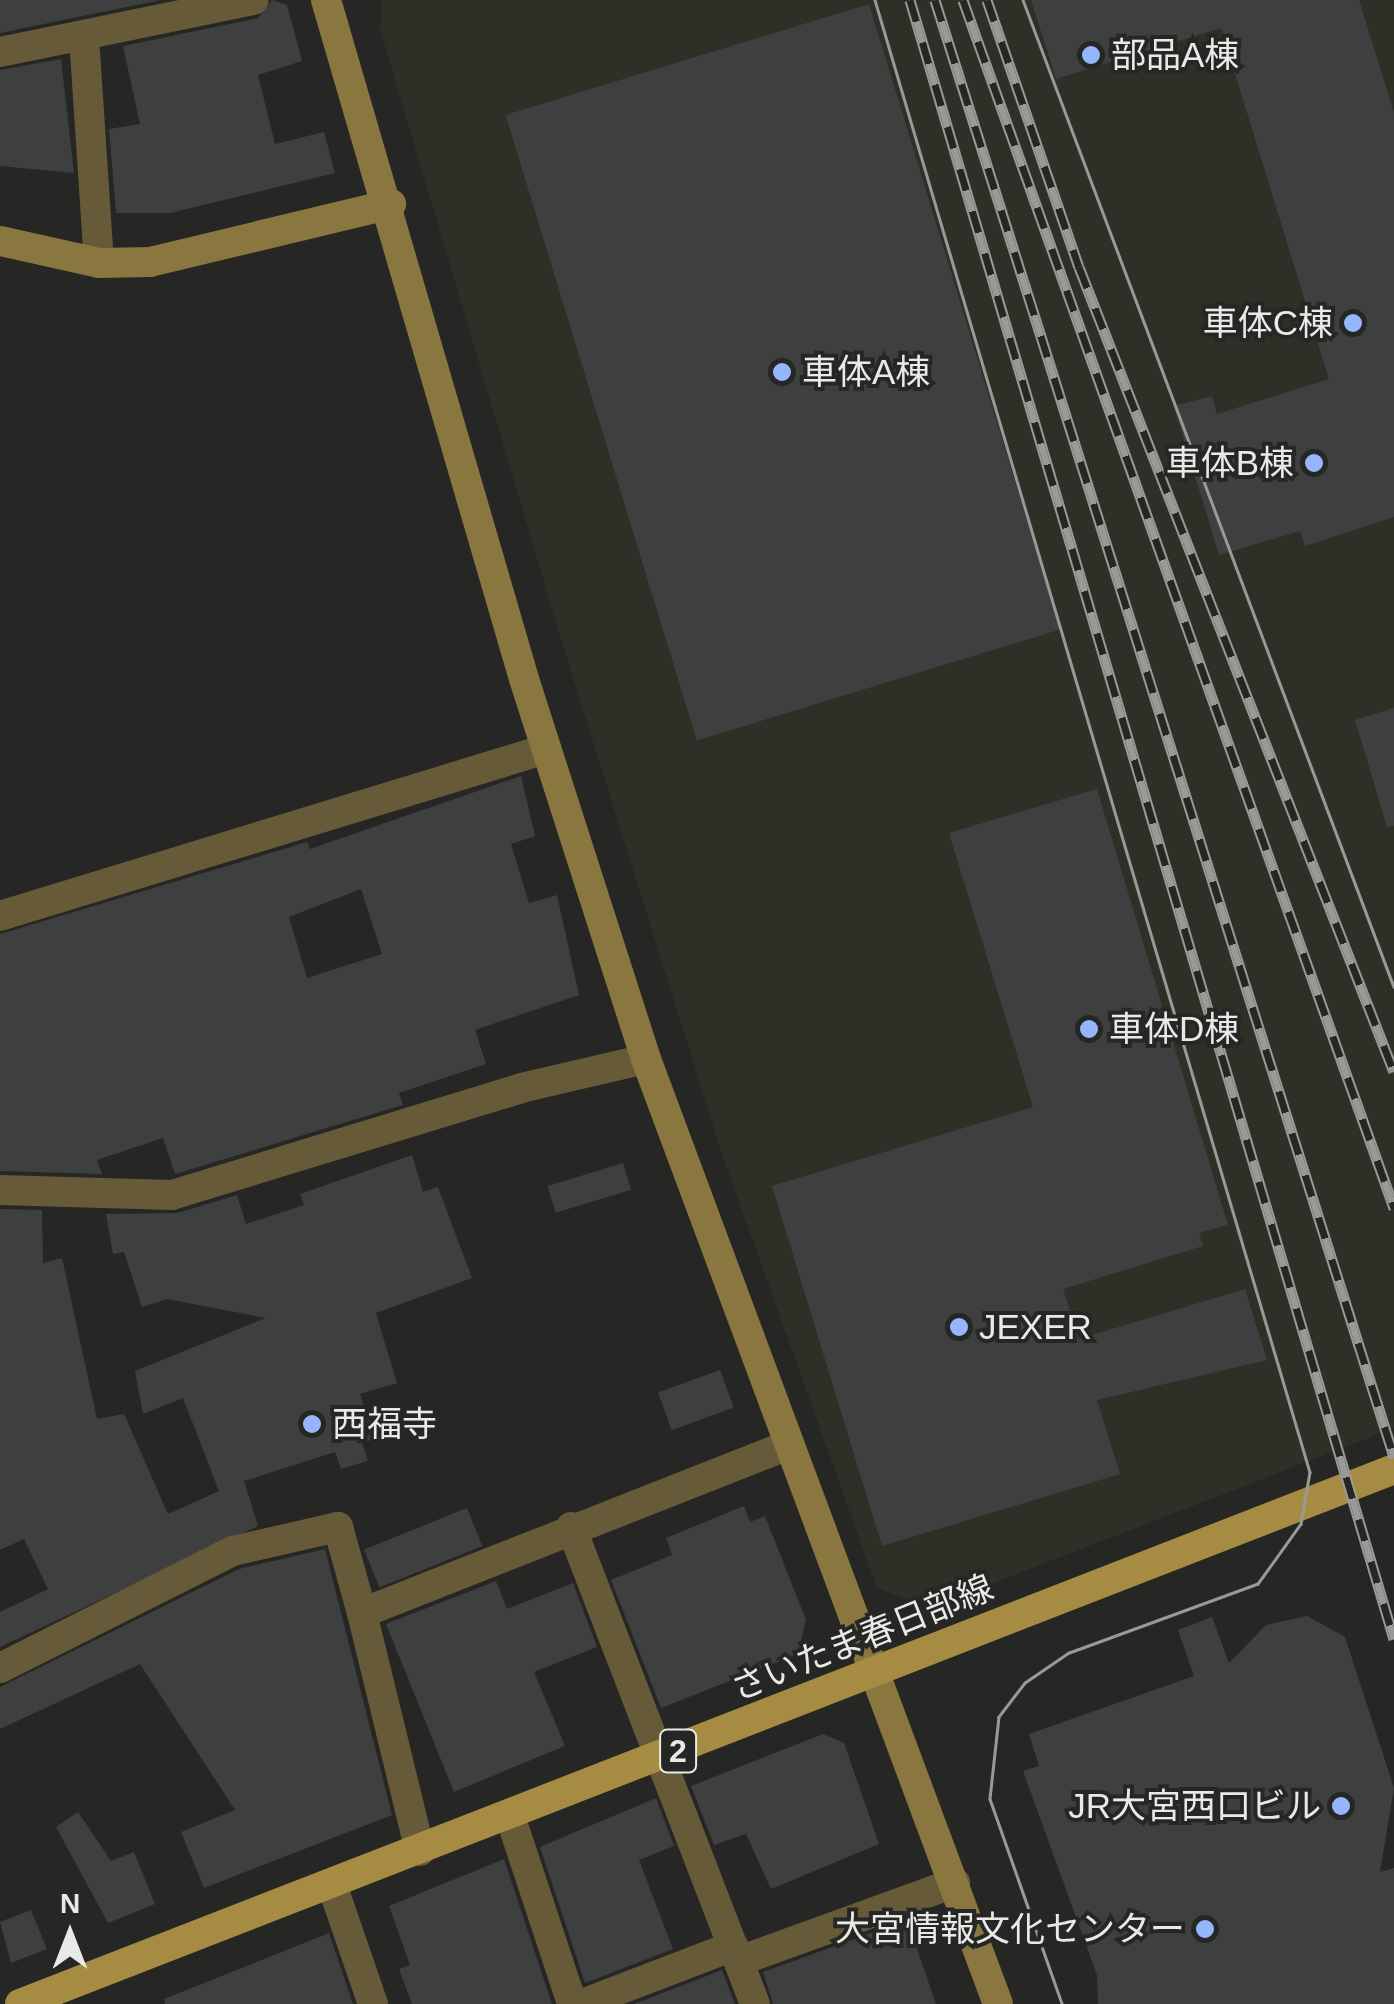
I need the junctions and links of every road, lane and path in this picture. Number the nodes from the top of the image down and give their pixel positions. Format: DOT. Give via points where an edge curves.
graph roads {
  1 [pos="254,0"];
  2 [pos="326,0"];
  3 [pos="84,37"];
  4 [pos="0,52"];
  5 [pos="391,204"];
  6 [pos="0,241"];
  7 [pos="99,264"];
  8 [pos="546,749"];
  9 [pos="0,916"];
  10 [pos="646,1059"];
  11 [pos="0,1190"];
  12 [pos="784,1446"];
  13 [pos="1394,1469"];
  14 [pos="571,1527"];
  15 [pos="362,1613"];
  16 [pos="0,1668"];
  17 [pos="875,1673"];
  18 [pos="661,1758"];
  19 [pos="510,1816"];
  20 [pos="420,1850"];
  21 [pos="955,1883"];
  22 [pos="332,1886"];
  23 [pos="736,1953"];
  24 [pos="20,2004"];
  25 [pos="373,2004"];
  26 [pos="572,2004"];
  27 [pos="582,2004"];
  28 [pos="755,2004"];
  29 [pos="998,2004"];
  1 -- 3 [label="street"];
  2 -- 5 [label="street"];
  3 -- 4 [label="street"];
  3 -- 7 [label="street"];
  5 -- 7 [label="street" via="192,257"];
  5 -- 8 [label="street"];
  6 -- 7 [label="street"];
  8 -- 9 [label="street"];
  8 -- 10 [label="street"];
  10 -- 11 [label="street" via="520,1088 172,1195"];
  10 -- 12 [label="street"];
  12 -- 14 [label="street"];
  12 -- 17 [label="street"];
  13 -- 17 [label="main road, さいたま春日部線 / 2"];
  14 -- 15 [label="street"];
  14 -- 18 [label="street"];
  15 -- 16 [label="street" via="338,1528 233,1551"];
  15 -- 20 [label="street"];
  17 -- 18 [label="main road, さいたま春日部線 / 2"];
  17 -- 21 [label="street"];
  18 -- 19 [label="main road, さいたま春日部線 / 2"];
  18 -- 23 [label="street"];
  19 -- 20 [label="main road, さいたま春日部線 / 2"];
  19 -- 26 [label="street"];
  20 -- 22 [label="main road, さいたま春日部線 / 2"];
  21 -- 23 [label="street"];
  21 -- 29 [label="street"];
  22 -- 24 [label="main road, さいたま春日部線 / 2"];
  22 -- 25 [label="street"];
  23 -- 27 [label="street"];
  23 -- 28 [label="street"];
}
